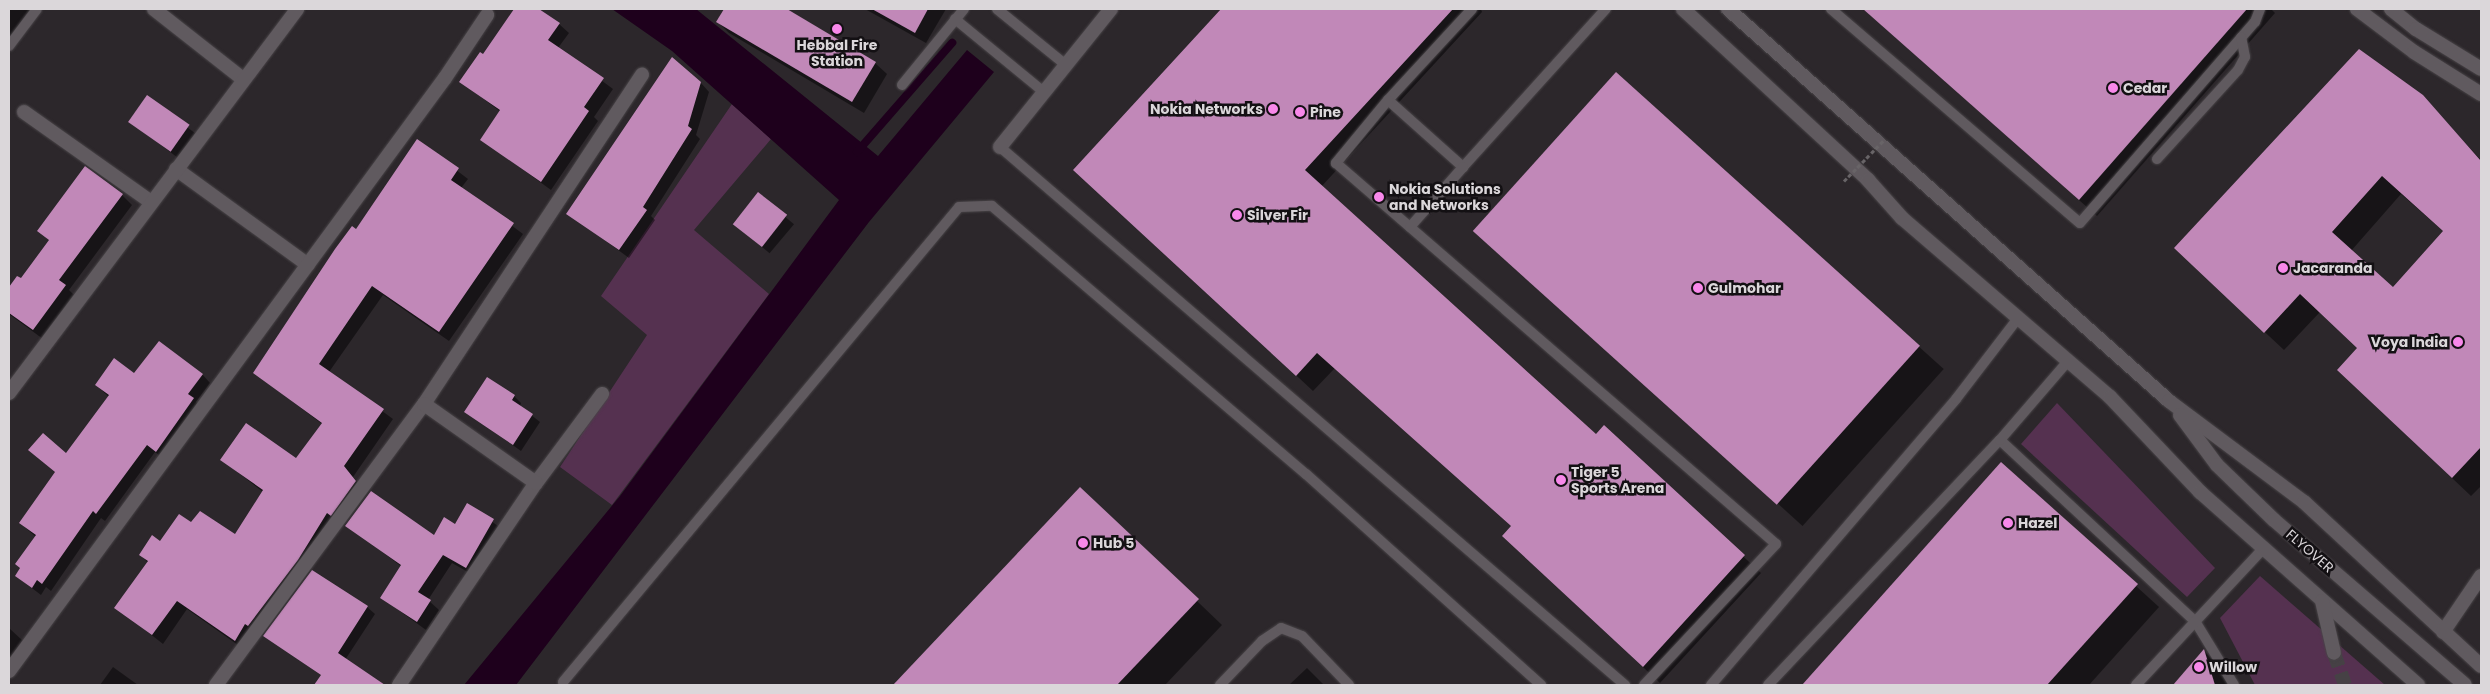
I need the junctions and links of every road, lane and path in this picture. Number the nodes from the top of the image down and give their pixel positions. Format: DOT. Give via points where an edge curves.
graph roads {
  1 [pos="37,9"];
  2 [pos="154,9"];
  3 [pos="296,9"];
  4 [pos="964,9"];
  5 [pos="997,9"];
  6 [pos="1111,9"];
  7 [pos="1472,9"];
  8 [pos="1606,9"];
  9 [pos="1683,9"];
  10 [pos="1728,9"];
  11 [pos="1831,9"];
  12 [pos="2260,9"];
  13 [pos="2357,9"];
  14 [pos="2391,9"];
  15 [pos="487,15"];
  16 [pos="955,19"];
  17 [pos="2241,37"];
  18 [pos="9,46"];
  19 [pos="1066,65"];
  20 [pos="2481,69"];
  21 [pos="642,75"];
  22 [pos="243,79"];
  23 [pos="902,85"];
  24 [pos="1044,92"];
  25 [pos="2481,94"];
  26 [pos="1388,100"];
  27 [pos="24,112"];
  28 [pos="1883,141"];
  29 [pos="1000,147"];
  30 [pos="2157,159"];
  31 [pos="1463,167"];
  32 [pos="176,169"];
  33 [pos="1844,181"];
  34 [pos="151,202"];
  35 [pos="1410,227"];
  36 [pos="308,265"];
  37 [pos="2020,317"];
  38 [pos="2068,361"];
  39 [pos="9,393"];
  40 [pos="602,394"];
  41 [pos="2169,401"];
  42 [pos="424,404"];
  43 [pos="2000,440"];
  44 [pos="536,483"];
  45 [pos="2263,549"];
  46 [pos="2481,576"];
  47 [pos="2322,601"];
  48 [pos="2195,621"];
  49 [pos="2443,632"];
  50 [pos="2334,653"];
  51 [pos="2481,666"];
  52 [pos="9,671"];
  53 [pos="563,684"];
  54 [pos="216,685"];
  55 [pos="399,685"];
  56 [pos="1220,685"];
  57 [pos="1349,685"];
  58 [pos="1540,685"];
  59 [pos="1626,685"];
  60 [pos="1644,685"];
  61 [pos="1711,685"];
  62 [pos="1768,685"];
  63 [pos="2136,685"];
  64 [pos="2234,685"];
  65 [pos="2418,685"];
  66 [pos="2466,685"];
  1 -- 18 [label="lane"];
  2 -- 22 [label="street"];
  3 -- 22 [label="street"];
  4 -- 16 [label="lane"];
  5 -- 19 [label="lane"];
  6 -- 19 [label="street"];
  7 -- 26 [label="lane"];
  8 -- 31 [label="lane"];
  9 -- 37 [label="street" via="1868,180 1902,218"];
  10 -- 41 [label="street"];
  11 -- 17 [label="lane" via="2080,223"];
  12 -- 17 [label="lane" via="2255,22"];
  13 -- 25 [label="street" via="2414,52"];
  14 -- 20 [label="street" via="2416,29"];
  15 -- 36 [label="street" via="445,78"];
  16 -- 23 [label="lane"];
  16 -- 24 [label="lane"];
  17 -- 30 [label="lane" via="2245,57 2238,70"];
  19 -- 24 [label="street"];
  21 -- 42 [label="street"];
  22 -- 32 [label="street"];
  24 -- 29 [label="street"];
  26 -- 31 [label="lane"];
  26 -- 35 [label="lane" via="1336,163"];
  27 -- 34 [label="street"];
  28 -- 33 [label="path, bridge"];
  29 -- 59 [label="lane"];
  31 -- 35 [label="lane"];
  32 -- 34 [label="street"];
  32 -- 36 [label="street"];
  34 -- 39 [label="street"];
  35 -- 60 [label="lane" via="1776,544"];
  36 -- 52 [label="street"];
  37 -- 38 [label="street"];
  37 -- 61 [label="lane" via="1956,399"];
  38 -- 43 [label="lane"];
  38 -- 45 [label="street" via="2110,397 2200,492"];
  40 -- 44 [label="street"];
  41 -- 49 [label="street" via="2304,502"];
  41 -- 66 [label="street, FLYOVER" via="2217,465 2267,513"];
  42 -- 44 [label="street"];
  42 -- 54 [label="street"];
  43 -- 48 [label="lane"];
  43 -- 62 [label="lane"];
  44 -- 55 [label="street"];
  45 -- 47 [label="street"];
  45 -- 48 [label="lane"];
  46 -- 49 [label="street"];
  47 -- 50 [label="street"];
  47 -- 65 [label="street"];
  48 -- 63 [label="lane"];
  48 -- 64 [label="lane"];
  49 -- 51 [label="street"];
  53 -- 58 [label="lane" via="959,207 992,206 1306,474"];
  56 -- 57 [label="lane" via="1262,641 1281,628 1302,636"];
}
